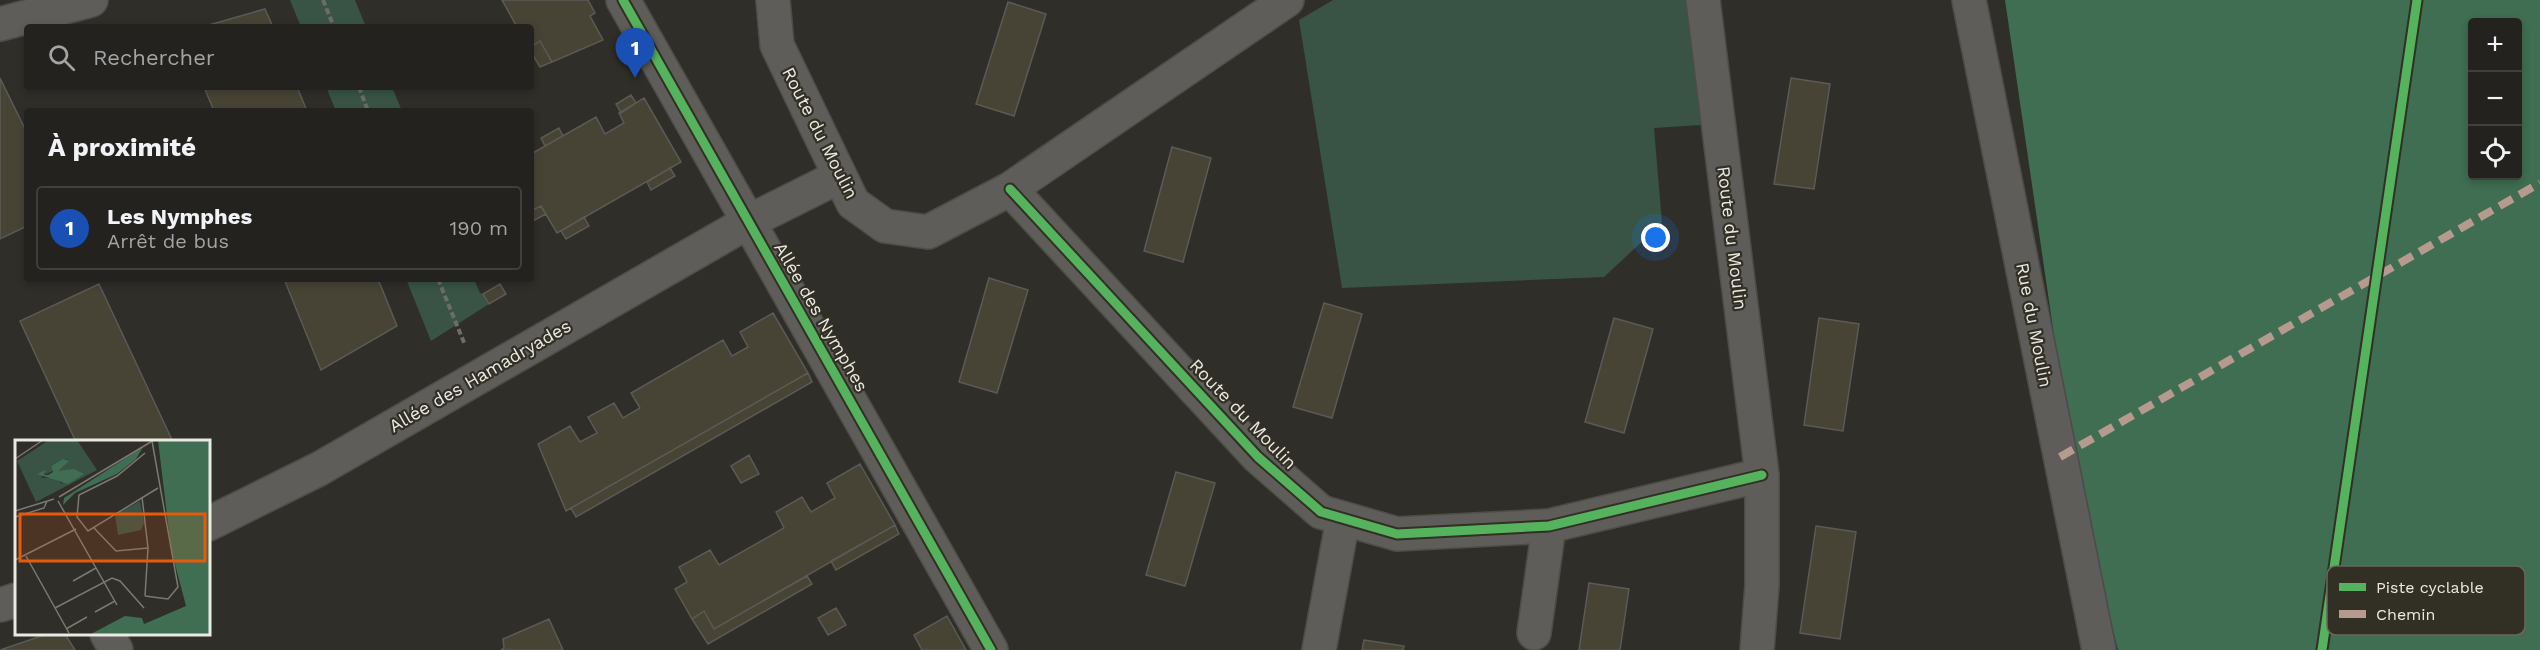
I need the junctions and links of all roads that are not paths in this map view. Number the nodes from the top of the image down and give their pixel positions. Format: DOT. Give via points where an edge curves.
graph roads {
  1 [pos="91,0"];
  2 [pos="623,0"];
  3 [pos="773,0"];
  4 [pos="1287,0"];
  5 [pos="1703,0"];
  6 [pos="1969,0"];
  7 [pos="0,24"];
  8 [pos="840,176"];
  9 [pos="1010,189"];
  10 [pos="748,222"];
  11 [pos="1762,475"];
  12 [pos="1343,519"];
  13 [pos="210,523"];
  14 [pos="1549,526"];
  15 [pos="15,600"];
  16 [pos="0,605"];
  17 [pos="1534,633"];
  18 [pos="108,635"];
  19 [pos="116,650"];
  20 [pos="991,650"];
  21 [pos="1319,650"];
  22 [pos="1757,650"];
  23 [pos="2099,650"];
  1 -- 7 [label="street"];
  2 -- 10 [label="street, Allée des Nymphes"];
  3 -- 8 [label="street, Route du Moulin" via="777,45"];
  4 -- 9 [label="street, Route du Moulin"];
  5 -- 11 [label="street, Route du Moulin"];
  6 -- 23 [label="street, Rue du Moulin"];
  8 -- 9 [label="street, Route du Moulin" via="853,203 885,226 928,232"];
  8 -- 10 [label="street, Allée des Hamadryades"];
  9 -- 12 [label="street, Route du Moulin" via="1257,457 1321,512"];
  10 -- 13 [label="street, Allée des Hamadryades" via="319,469"];
  10 -- 20 [label="street, Allée des Nymphes"];
  11 -- 14 [label="street, Route du Moulin"];
  11 -- 22 [label="street, Route du Moulin" via="1762,585"];
  12 -- 14 [label="street, Route du Moulin" via="1397,534"];
  12 -- 21 [label="street"];
  14 -- 17 [label="street"];
  15 -- 16 [label="street"];
  18 -- 19 [label="street"];
}
